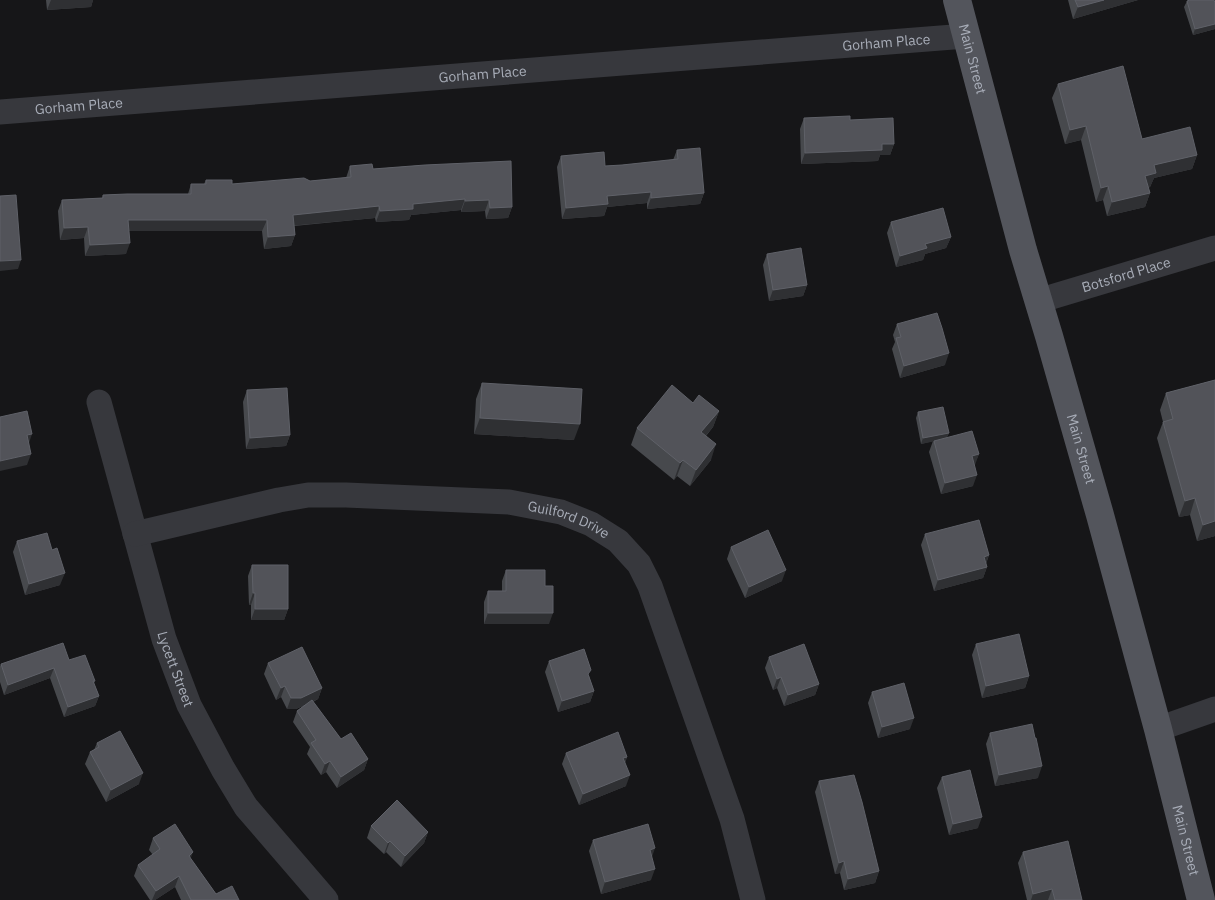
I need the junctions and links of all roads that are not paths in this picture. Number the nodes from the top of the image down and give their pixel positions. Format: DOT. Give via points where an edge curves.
graph roads {
  1 [pos="957,0"];
  2 [pos="966,36"];
  3 [pos="0,112"];
  4 [pos="1215,248"];
  5 [pos="1038,301"];
  6 [pos="99,402"];
  7 [pos="135,534"];
  8 [pos="1215,708"];
  9 [pos="1158,729"];
  10 [pos="326,900"];
  11 [pos="753,900"];
  12 [pos="1202,900"];
  1 -- 2 [label="main road, Main Street"];
  2 -- 3 [label="street, Gorham Place"];
  2 -- 5 [label="main road, Main Street"];
  4 -- 5 [label="street, Botsford Place"];
  5 -- 9 [label="main road, Main Street"];
  6 -- 7 [label="street, Lycett Street"];
  7 -- 10 [label="street, Lycett Street" via="164,639 189,705 246,807"];
  7 -- 11 [label="street, Guilford Drive" via="308,495 510,502 561,512 591,524 618,541 639,564 650,586 732,819"];
  8 -- 9 [label="street"];
  9 -- 12 [label="main road, Main Street"];
}
